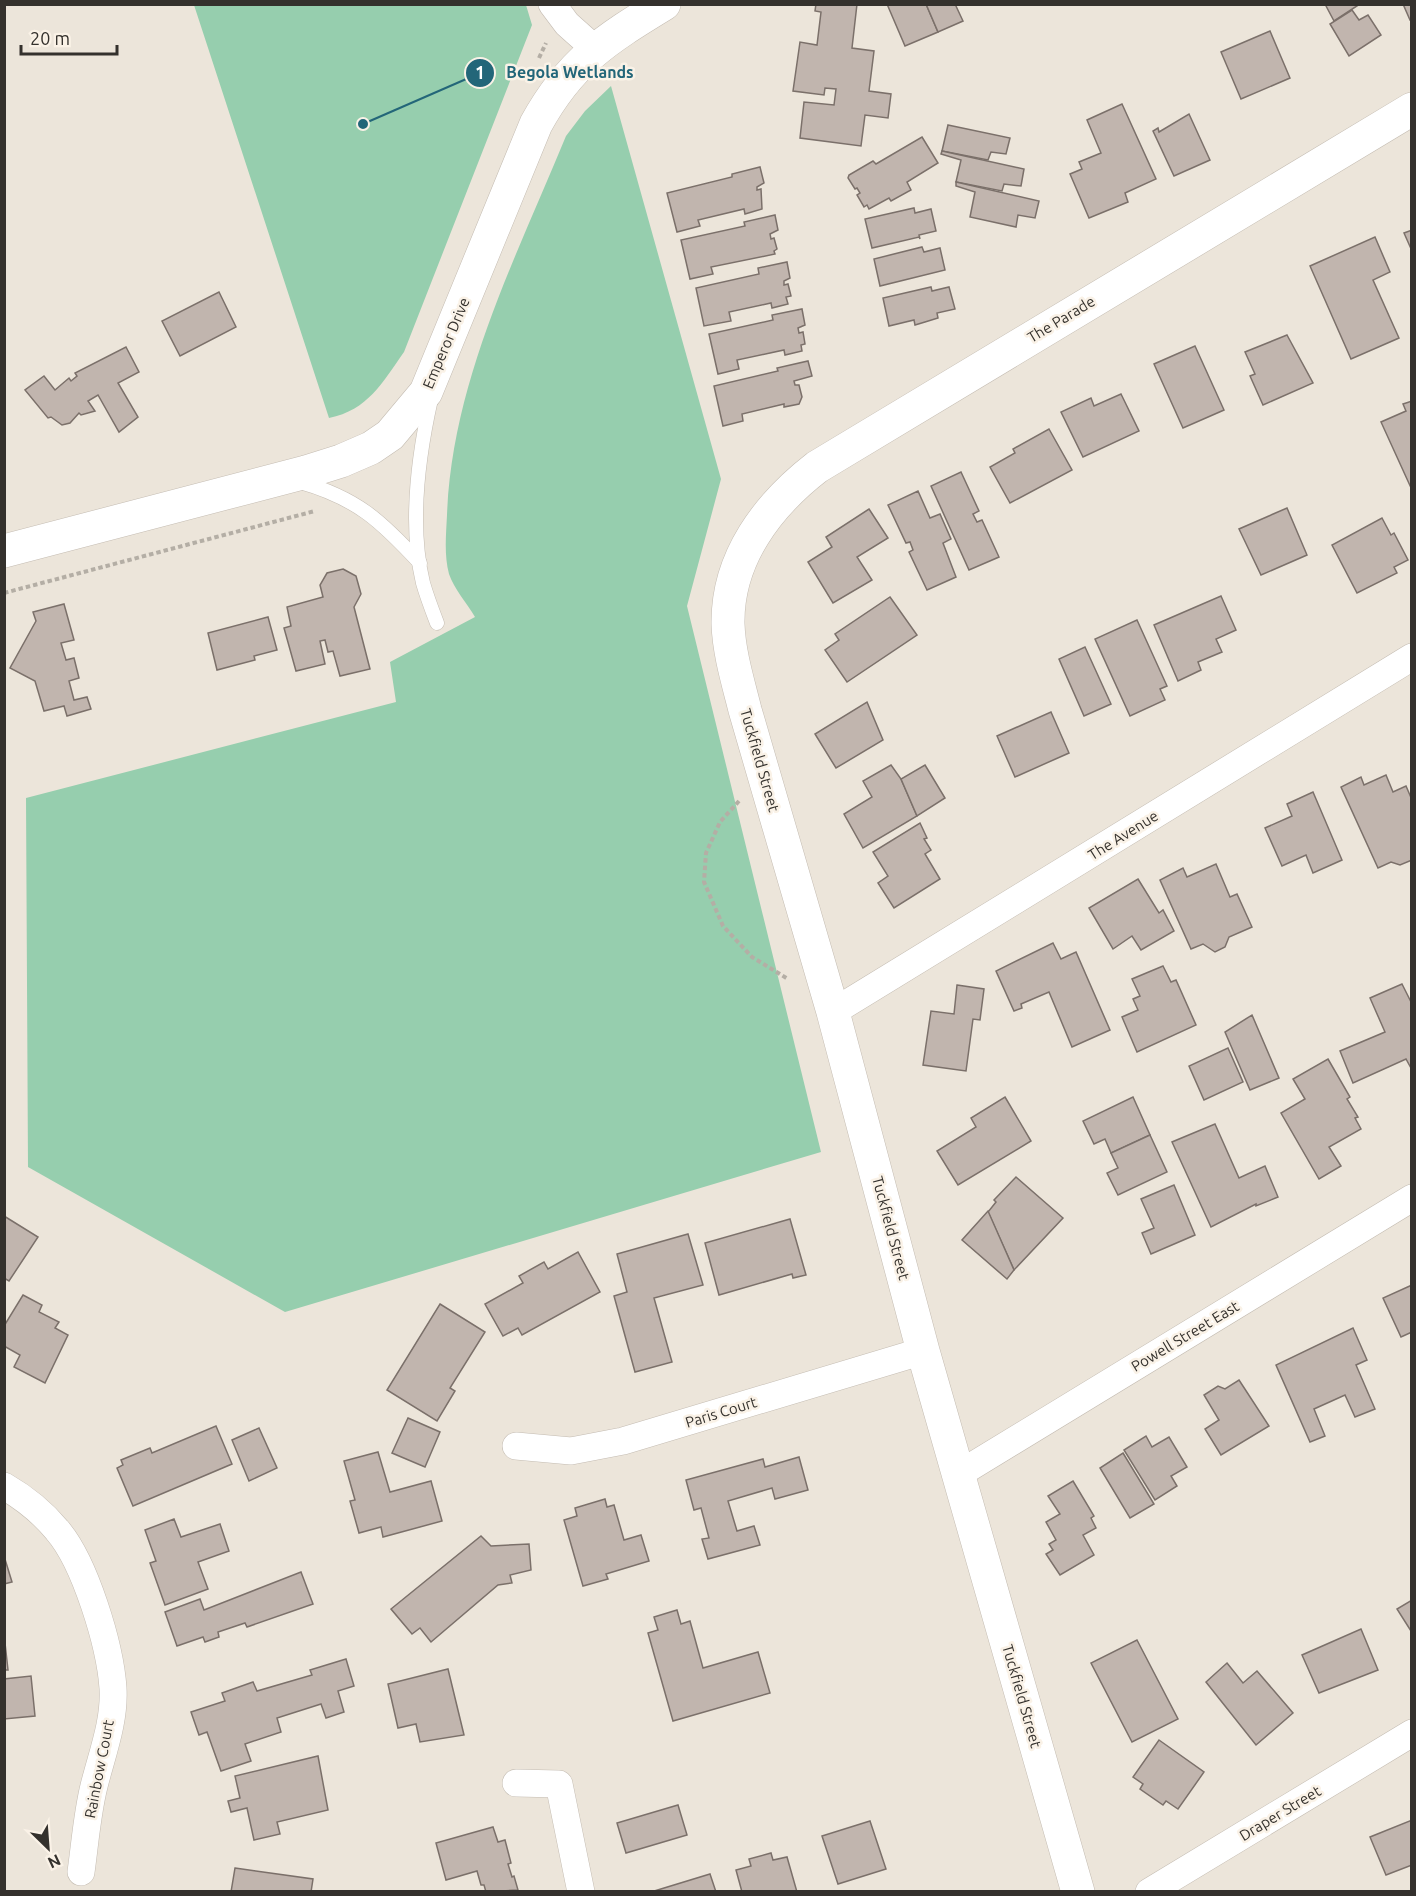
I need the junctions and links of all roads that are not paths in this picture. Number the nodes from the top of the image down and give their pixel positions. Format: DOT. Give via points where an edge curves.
graph roads {
  1 [pos="664,4"];
  2 [pos="555,9"];
  3 [pos="595,49"];
  4 [pos="1412,109"];
  5 [pos="440,362"];
  6 [pos="286,477"];
  7 [pos="4,551"];
  8 [pos="740,562"];
  9 [pos="420,563"];
  10 [pos="437,623"];
  11 [pos="1412,657"];
  12 [pos="833,1012"];
  13 [pos="1412,1198"];
  14 [pos="923,1351"];
  15 [pos="516,1446"];
  16 [pos="959,1474"];
  17 [pos="4,1486"];
  18 [pos="1412,1733"];
  19 [pos="516,1783"];
  20 [pos="81,1872"];
  21 [pos="581,1892"];
  22 [pos="1078,1892"];
  23 [pos="1149,1892"];
  1 -- 3 [label="main road, Emperor Drive"];
  2 -- 3 [label="street"];
  3 -- 5 [label="main road, Emperor Drive" via="574,68 536,124"];
  4 -- 8 [label="main road, The Parade" via="817,467 773,506"];
  5 -- 6 [label="main road, Emperor Drive" via="426,392 390,435 341,461"];
  5 -- 9 [label="lane" via="419,480 416,531"];
  6 -- 7 [label="main road, Emperor Drive"];
  6 -- 9 [label="lane" via="354,501 386,526"];
  8 -- 12 [label="main road, Tuckfield Street" via="728,624 734,665"];
  9 -- 10 [label="lane"];
  11 -- 12 [label="street, The Avenue"];
  12 -- 14 [label="main road, Tuckfield Street"];
  13 -- 16 [label="street, Powell Street East"];
  14 -- 15 [label="street, Paris Court" via="623,1441 571,1451"];
  14 -- 16 [label="main road, Tuckfield Street"];
  16 -- 22 [label="main road, Tuckfield Street"];
  17 -- 20 [label="street, Rainbow Court" via="58,1530 80,1567 101,1627 113,1688 109,1734 94,1788"];
  18 -- 23 [label="street, Draper Street"];
  19 -- 21 [label="street" via="559,1784"];
}
